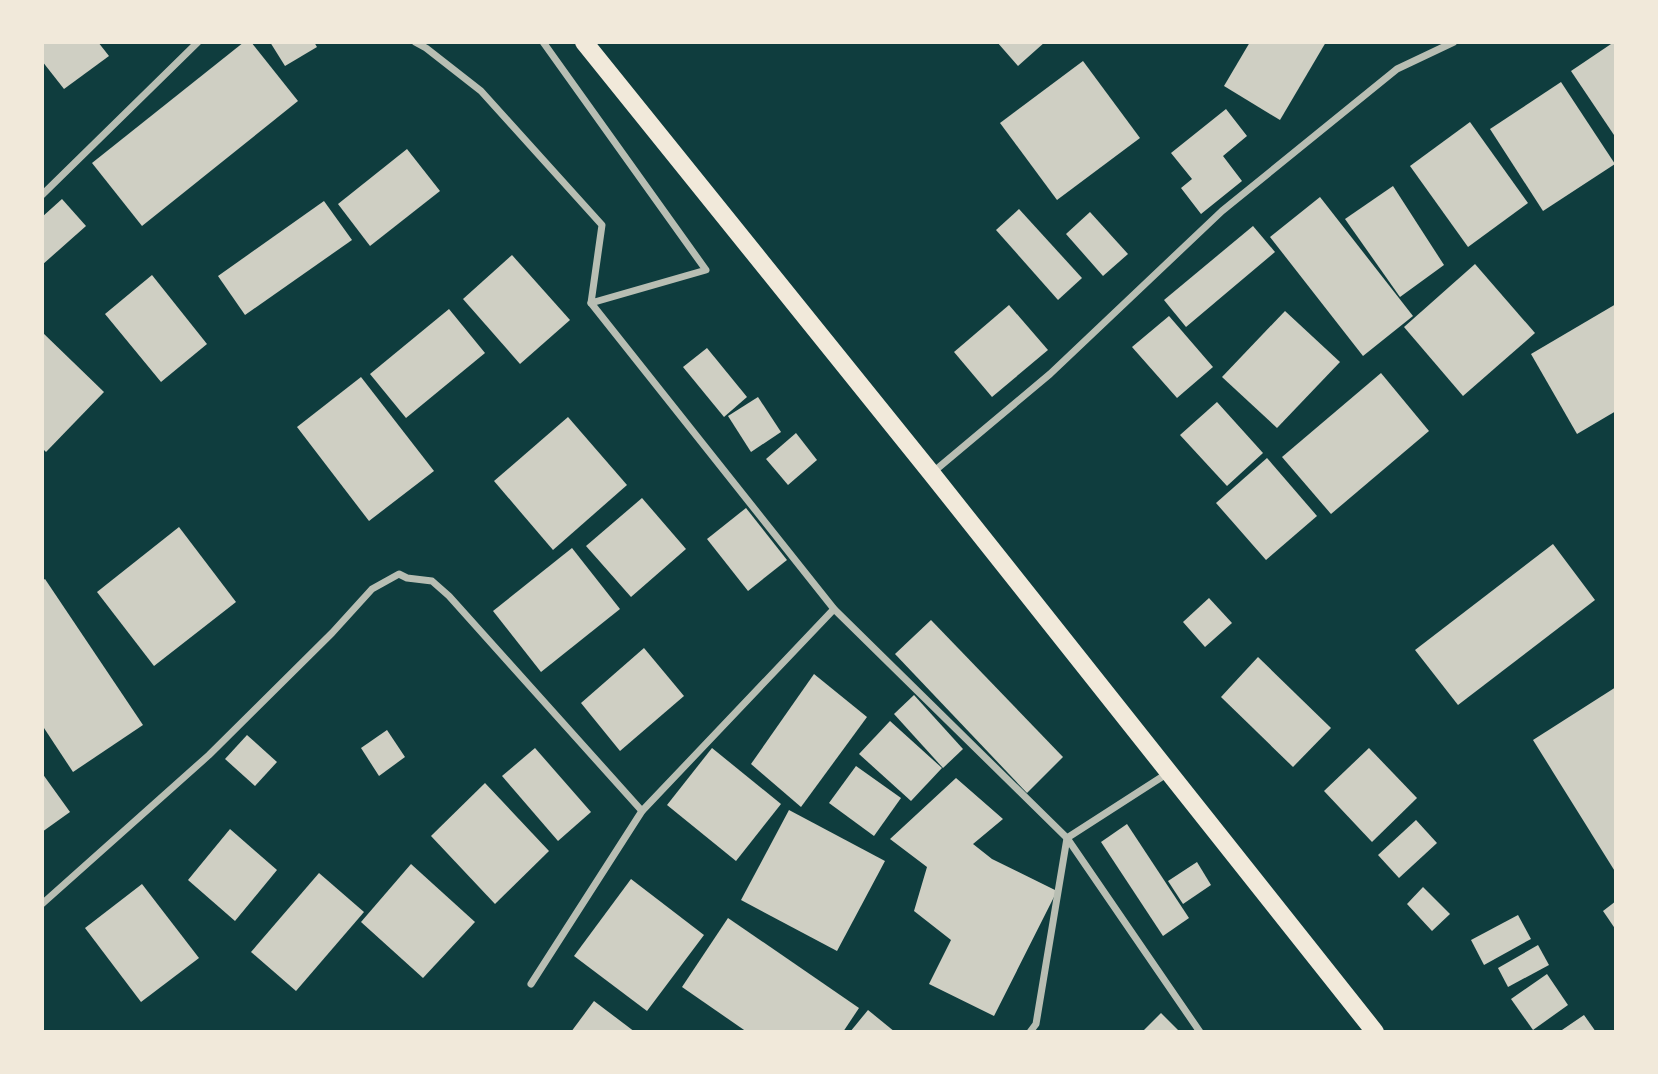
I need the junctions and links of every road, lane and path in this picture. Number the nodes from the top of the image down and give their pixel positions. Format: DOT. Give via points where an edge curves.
graph roads {
  1 [pos="198,42"];
  2 [pos="415,42"];
  3 [pos="543,42"];
  4 [pos="584,42"];
  5 [pos="1454,42"];
  6 [pos="42,195"];
  7 [pos="591,303"];
  8 [pos="932,474"];
  9 [pos="834,609"];
  10 [pos="1168,772"];
  11 [pos="642,811"];
  12 [pos="1067,838"];
  13 [pos="42,904"];
  14 [pos="531,984"];
  15 [pos="1030,1032"];
  16 [pos="1200,1032"];
  17 [pos="1375,1032"];
  1 -- 6 [label="street"];
  2 -- 7 [label="street" via="481,91 602,225"];
  3 -- 7 [label="street" via="706,270"];
  4 -- 8 [label="main road"];
  5 -- 8 [label="street" via="1398,69 1222,211 1049,374"];
  7 -- 9 [label="street"];
  8 -- 10 [label="main road"];
  9 -- 11 [label="street"];
  9 -- 12 [label="street"];
  10 -- 12 [label="street"];
  10 -- 17 [label="main road"];
  11 -- 13 [label="street" via="449,596 432,581 399,574 372,589 209,755"];
  11 -- 14 [label="street"];
  12 -- 15 [label="street" via="1037,1024"];
  12 -- 16 [label="street"];
}
